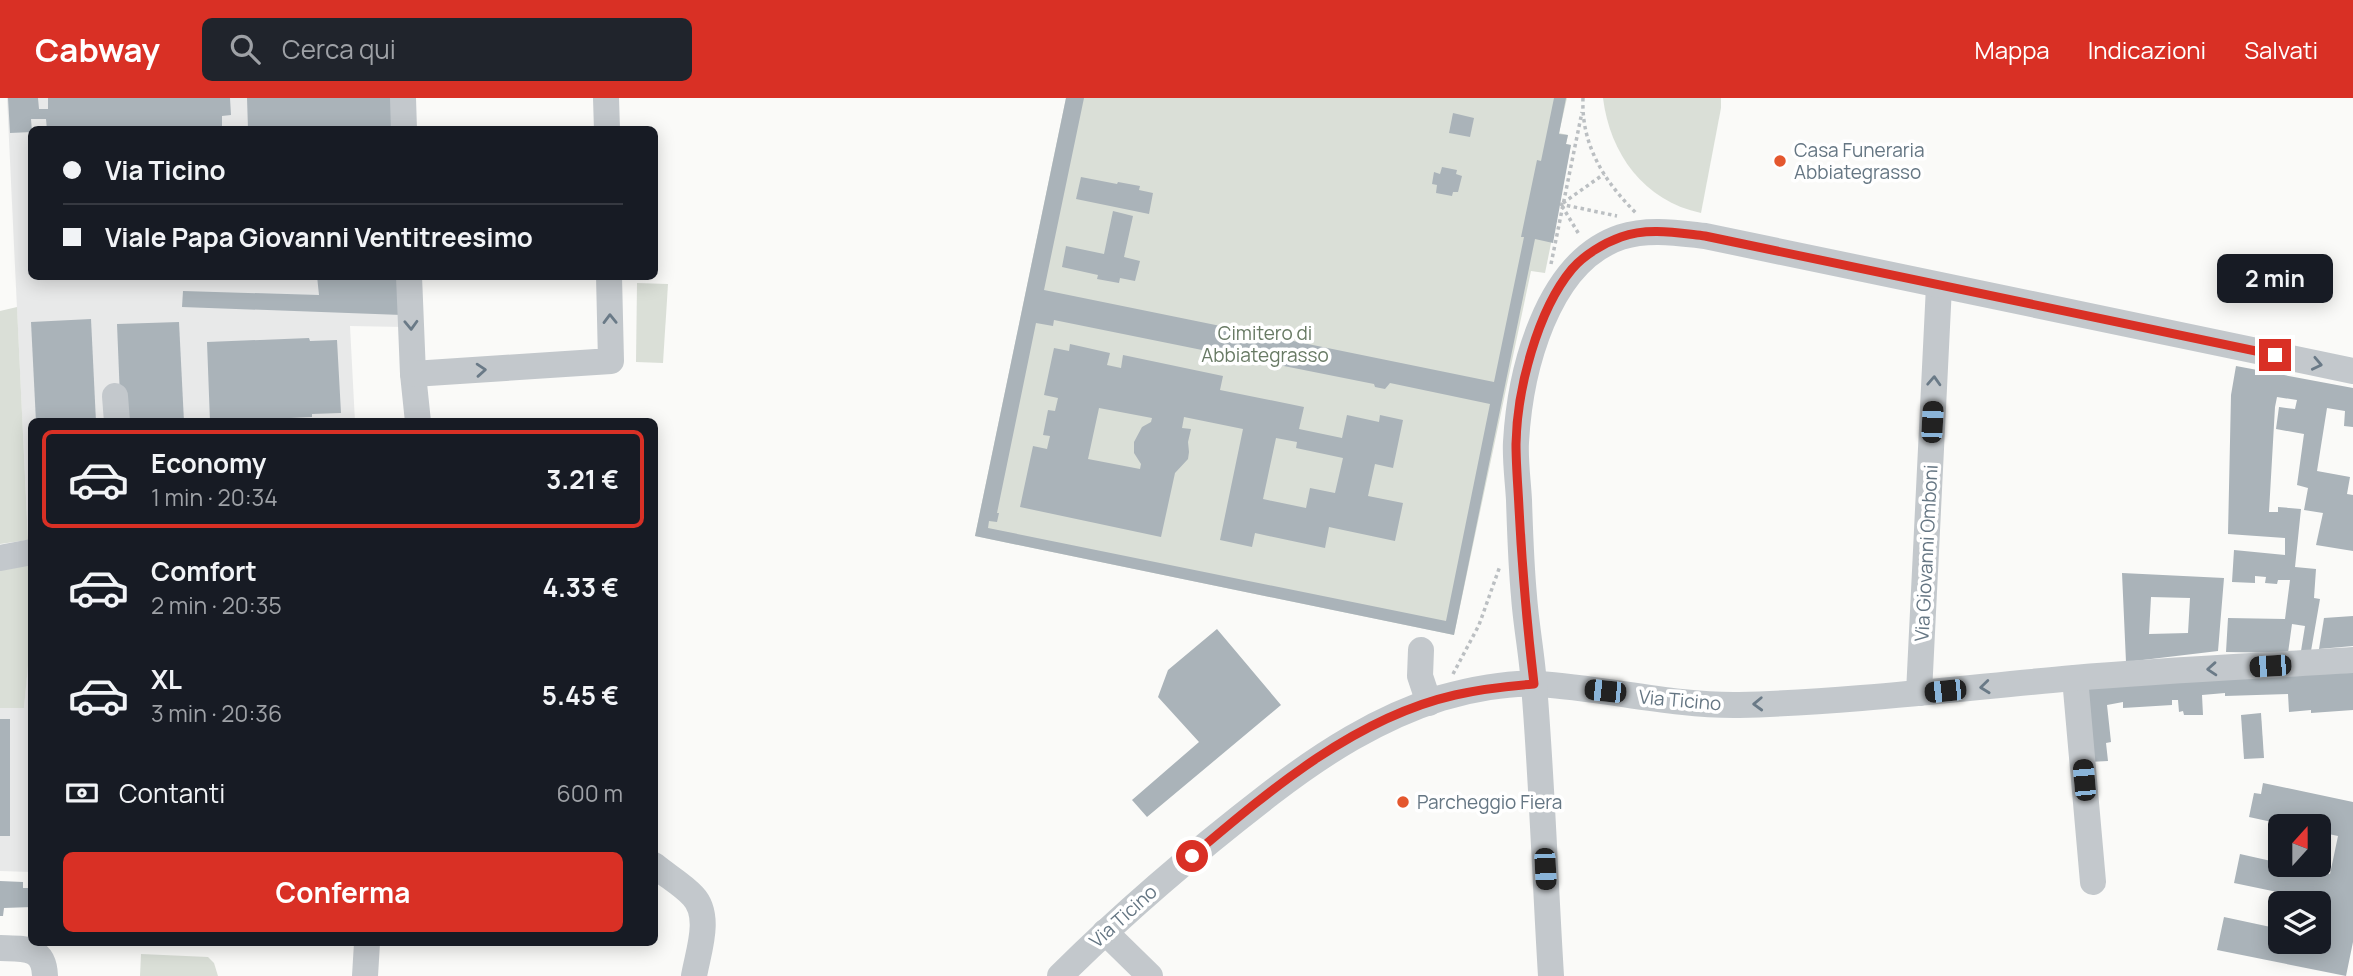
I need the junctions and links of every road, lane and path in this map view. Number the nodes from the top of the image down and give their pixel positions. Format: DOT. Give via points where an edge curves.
graph roads {
  1 [pos="403,98"];
  2 [pos="606,98"];
  3 [pos="1583,98"];
  4 [pos="1582,112"];
  5 [pos="404,126"];
  6 [pos="607,126"];
  7 [pos="1604,174"];
  8 [pos="1561,205"];
  9 [pos="1620,216"];
  10 [pos="1644,221"];
  11 [pos="1590,253"];
  12 [pos="409,280"];
  13 [pos="609,280"];
  14 [pos="1939,286"];
  15 [pos="2353,371"];
  16 [pos="413,374"];
  17 [pos="418,418"];
  18 [pos="28,553"];
  19 [pos="0,558"];
  20 [pos="1421,650"];
  21 [pos="2353,660"];
  22 [pos="2075,678"];
  23 [pos="1534,684"];
  24 [pos="1919,694"];
  25 [pos="1429,703"];
  26 [pos="658,867"];
  27 [pos="2093,882"];
  28 [pos="1105,932"];
  29 [pos="367,946"];
  30 [pos="0,948"];
  31 [pos="45,976"];
  32 [pos="365,976"];
  33 [pos="694,976"];
  34 [pos="1060,976"];
  35 [pos="1150,976"];
  36 [pos="1551,976"];
  1 -- 5 [label="street"];
  2 -- 6 [label="street"];
  3 -- 4 [label="path"];
  4 -- 7 [label="path" via="1592,155"];
  4 -- 8 [label="path"];
  7 -- 8 [label="path"];
  7 -- 10 [label="path"];
  8 -- 9 [label="path"];
  8 -- 11 [label="path"];
  11 -- 14 [label="street" via="1621,237 1658,231 1705,236"];
  11 -- 23 [label="street" via="1574,267 1544,318 1520,404 1517,457"];
  12 -- 16 [label="street, one-way"];
  16 -- 13 [label="street, one-way" via="611,361"];
  14 -- 15 [label="street, one-way"];
  24 -- 14 [label="street, Via Giovanni Omboni, one-way"];
  16 -- 17 [label="street"];
  18 -- 19 [label="street"];
  20 -- 25 [label="street" via="1420,676"];
  21 -- 22 [label="street, Via Ticino, one-way"];
  22 -- 24 [label="street, Via Ticino, one-way"];
  22 -- 27 [label="street"];
  24 -- 23 [label="street, Via Ticino, one-way" via="1733,705"];
  23 -- 25 [label="street, Via Ticino"];
  23 -- 36 [label="street"];
  25 -- 28 [label="street, Via Ticino" via="1371,727 1310,764 1232,822"];
  26 -- 33 [label="street" via="701,905"];
  28 -- 34 [label="street, Via Ticino"];
  28 -- 35 [label="street"];
  29 -- 32 [label="street"];
  30 -- 31 [label="street" via="37,954 44,961"];
}
